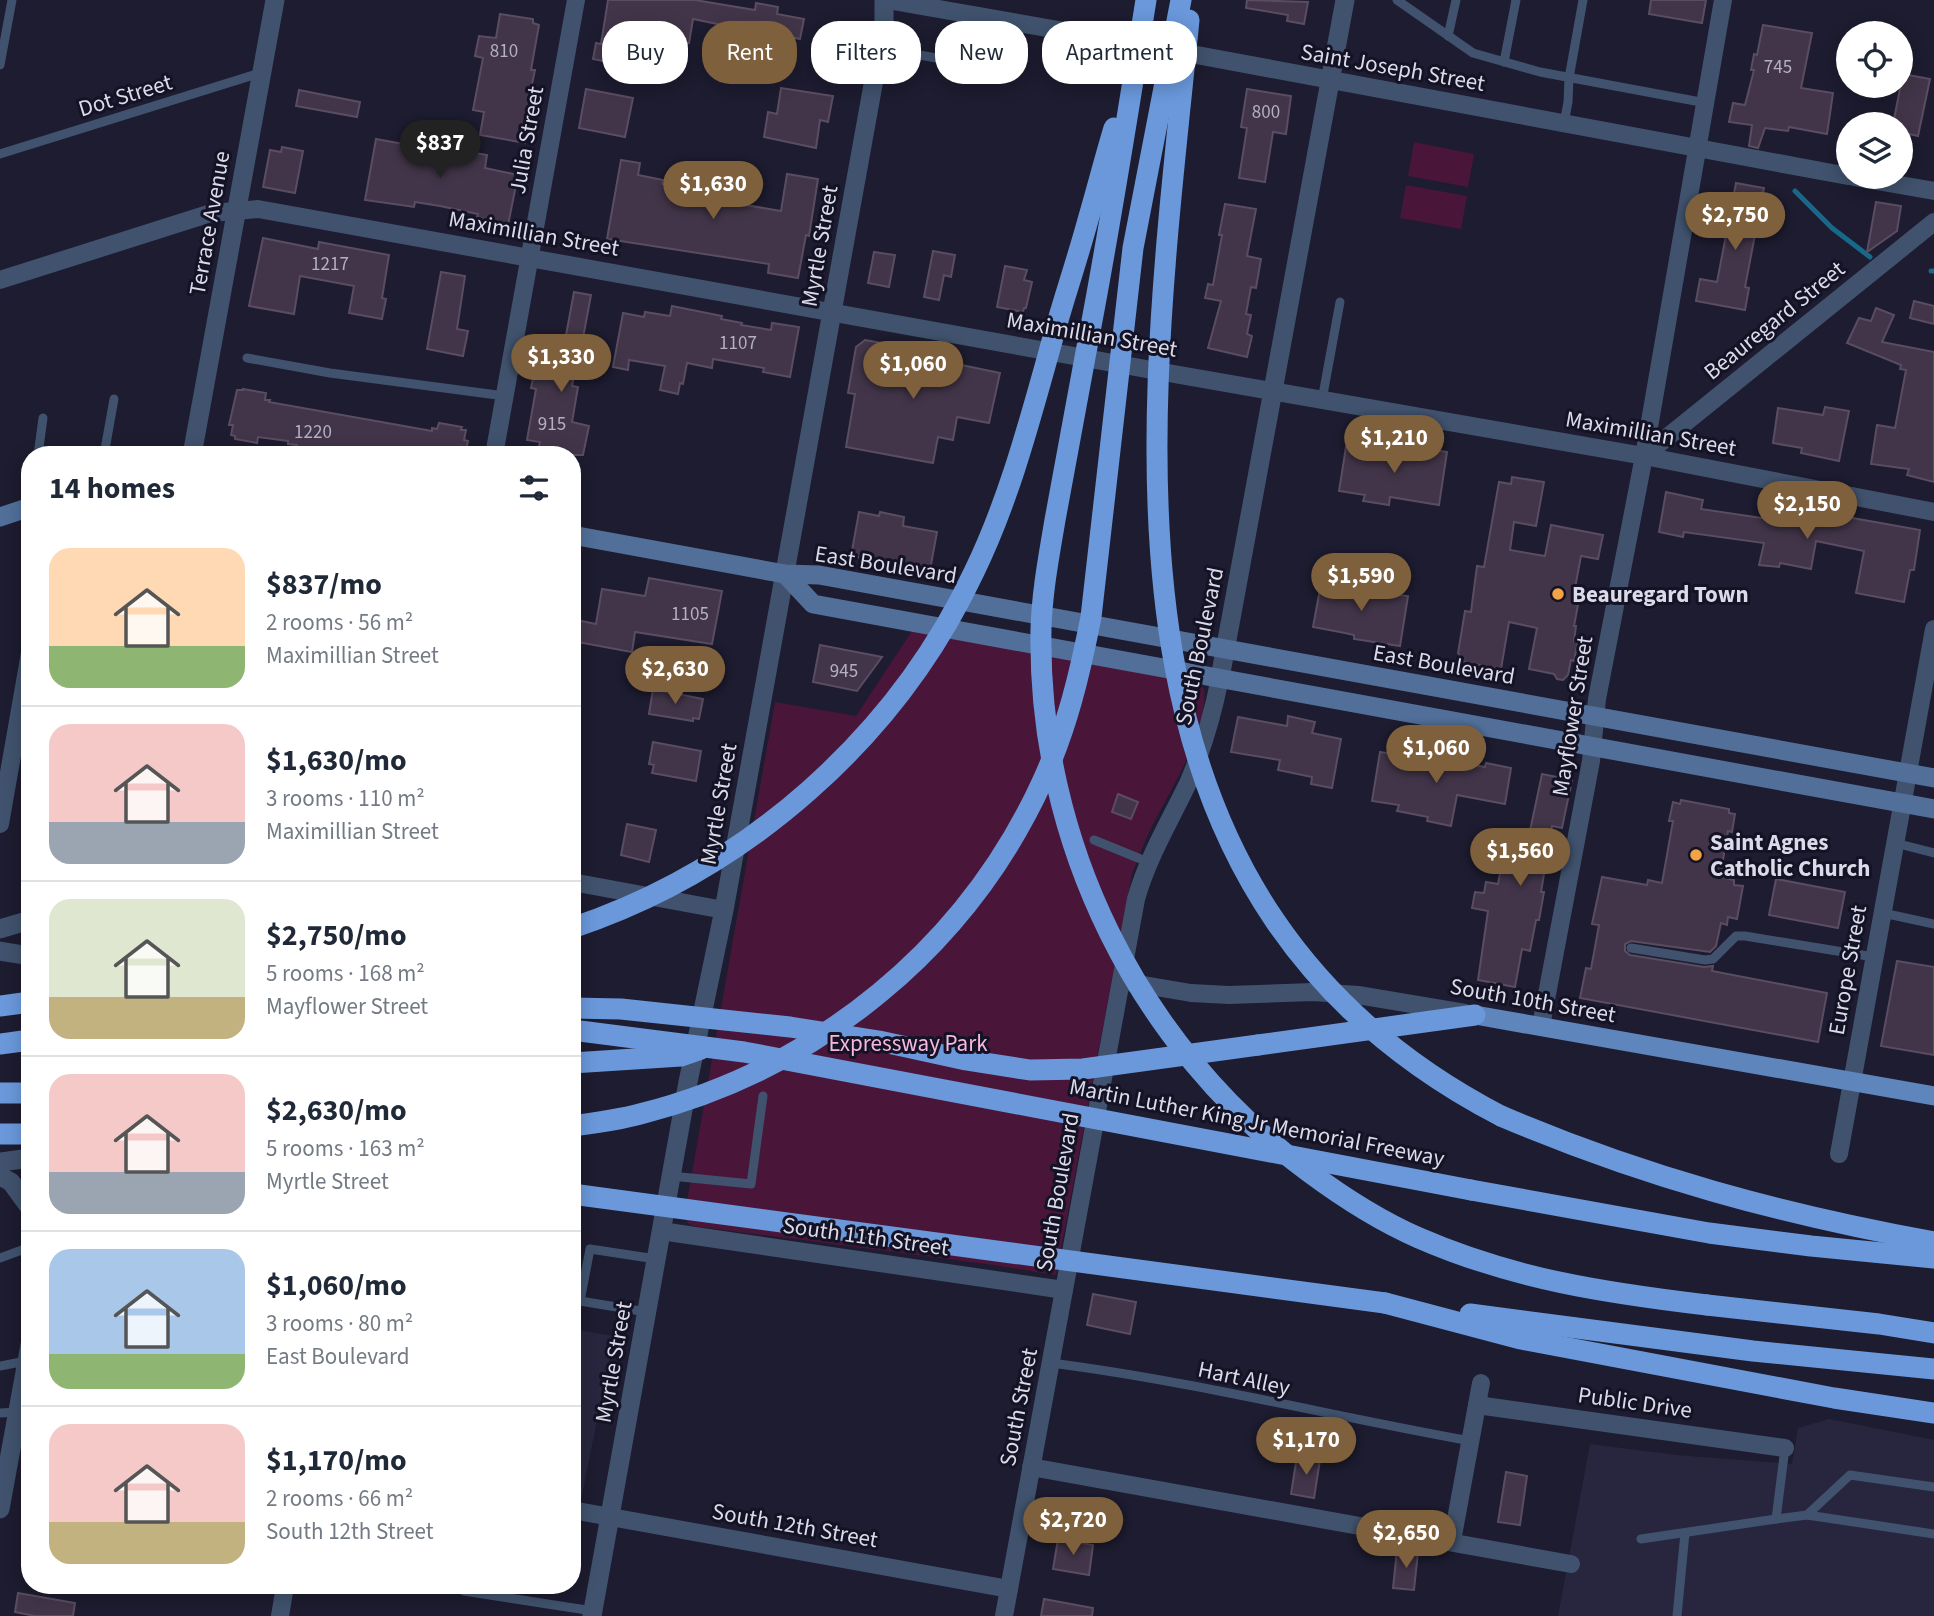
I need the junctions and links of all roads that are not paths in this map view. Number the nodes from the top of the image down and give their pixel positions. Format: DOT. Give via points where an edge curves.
graph roads {
  1 [pos="12,0"];
  2 [pos="275,0"];
  3 [pos="576,0"];
  4 [pos="885,0"];
  5 [pos="1146,0"];
  6 [pos="1181,0"];
  7 [pos="1191,0"];
  8 [pos="1345,0"];
  9 [pos="1396,0"];
  10 [pos="1455,0"];
  11 [pos="1516,0"];
  12 [pos="1583,0"];
  13 [pos="1723,0"];
  14 [pos="884,21"];
  15 [pos="1448,36"];
  16 [pos="1504,62"];
  17 [pos="0,65"];
  18 [pos="261,73"];
  19 [pos="1569,78"];
  20 [pos="1330,80"];
  21 [pos="873,84"];
  22 [pos="1706,103"];
  23 [pos="1564,123"];
  24 [pos="1698,148"];
  25 [pos="0,155"];
  26 [pos="1836,174"];
  27 [pos="1913,187"];
  28 [pos="1934,191"];
  29 [pos="235,211"];
  30 [pos="1934,222"];
  31 [pos="529,257"];
  32 [pos="0,280"];
  33 [pos="1340,302"];
  34 [pos="832,312"];
  35 [pos="247,358"];
  36 [pos="1274,392"];
  37 [pos="505,396"];
  38 [pos="114,399"];
  39 [pos="1322,400"];
  40 [pos="43,418"];
  41 [pos="39,446"];
  42 [pos="106,446"];
  43 [pos="194,446"];
  44 [pos="496,446"];
  45 [pos="1644,456"];
  46 [pos="21,510"];
  47 [pos="1934,512"];
  48 [pos="0,517"];
  49 [pos="581,537"];
  50 [pos="785,574"];
  51 [pos="1934,629"];
  52 [pos="1226,650"];
  53 [pos="1220,678"];
  54 [pos="21,704"];
  55 [pos="1595,716"];
  56 [pos="1592,747"];
  57 [pos="1908,773"];
  58 [pos="1934,778"];
  59 [pos="1902,803"];
  60 [pos="1934,809"];
  61 [pos="0,824"];
  62 [pos="1094,840"];
  63 [pos="1895,843"];
  64 [pos="1934,853"];
  65 [pos="1148,862"];
  66 [pos="581,885"];
  67 [pos="724,910"];
  68 [pos="1882,913"];
  69 [pos="21,923"];
  70 [pos="1934,924"];
  71 [pos="581,926"];
  72 [pos="0,929"];
  73 [pos="1631,948"];
  74 [pos="0,951"];
  75 [pos="21,954"];
  76 [pos="1874,957"];
  77 [pos="1121,981"];
  78 [pos="21,1003"];
  79 [pos="0,1006"];
  80 [pos="581,1008"];
  81 [pos="1475,1015"];
  82 [pos="1541,1026"];
  83 [pos="581,1031"];
  84 [pos="21,1041"];
  85 [pos="0,1044"];
  86 [pos="710,1046"];
  87 [pos="581,1062"];
  88 [pos="1852,1081"];
  89 [pos="0,1093"];
  90 [pos="21,1093"];
  91 [pos="763,1096"];
  92 [pos="1934,1096"];
  93 [pos="581,1124"];
  94 [pos="0,1134"];
  95 [pos="21,1134"];
  96 [pos="1839,1154"];
  97 [pos="21,1159"];
  98 [pos="0,1162"];
  99 [pos="0,1176"];
  100 [pos="671,1176"];
  101 [pos="21,1193"];
  102 [pos="581,1195"];
  103 [pos="661,1231"];
  104 [pos="1934,1242"];
  105 [pos="21,1250"];
  106 [pos="0,1258"];
  107 [pos="1934,1258"];
  108 [pos="656,1259"];
  109 [pos="1064,1290"];
  110 [pos="581,1296"];
  111 [pos="581,1301"];
  112 [pos="647,1312"];
  113 [pos="1523,1330"];
  114 [pos="1934,1334"];
  115 [pos="21,1356"];
  116 [pos="1051,1363"];
  117 [pos="0,1366"];
  118 [pos="1934,1369"];
  119 [pos="1481,1383"];
  120 [pos="21,1388"];
  121 [pos="1477,1405"];
  122 [pos="16,1413"];
  123 [pos="1934,1413"];
  124 [pos="1471,1441"];
  125 [pos="1785,1448"];
  126 [pos="1031,1467"];
  127 [pos="1934,1487"];
  128 [pos="0,1508"];
  129 [pos="581,1512"];
  130 [pos="1807,1515"];
  131 [pos="611,1517"];
  132 [pos="1776,1519"];
  133 [pos="1685,1533"];
  134 [pos="1934,1534"];
  135 [pos="1641,1539"];
  136 [pos="1452,1541"];
  137 [pos="1571,1564"];
  138 [pos="1009,1589"];
  139 [pos="284,1594"];
  140 [pos="481,1594"];
  141 [pos="593,1614"];
  142 [pos="280,1616"];
  143 [pos="1004,1616"];
  144 [pos="1677,1616"];
  1 -- 17 [label="lane"];
  2 -- 18 [label="street, Terrace Avenue"];
  3 -- 31 [label="street, Julia Street"];
  4 -- 14 [label="street, Myrtle Street"];
  4 -- 20 [label="street, Saint Joseph Street"];
  5 -- 71 [label="highway, bridge" via="1098,185 1012,479 974,573 942,632 868,732 777,817 672,885"];
  5 -- 114 [label="highway, bridge" via="1050,548 1041,629 1045,707 1059,797 1091,894 1136,983 1196,1068 1281,1151 1368,1212 1417,1237 1497,1267 1579,1287"];
  6 -- 93 [label="highway, bridge" via="1133,248 1085,649 1060,736 1029,809 993,870 952,923 904,973 850,1017 793,1054 701,1096 637,1115"];
  7 -- 104 [label="highway, bridge" via="1171,192 1157,424 1164,573 1174,663 1190,736 1238,862 1294,948 1340,999 1390,1044 1445,1084 1501,1116 1596,1155 1726,1197"];
  8 -- 20 [label="street, South Boulevard"];
  9 -- 15 [label="lane"];
  10 -- 15 [label="lane"];
  11 -- 16 [label="lane"];
  12 -- 19 [label="lane"];
  13 -- 22 [label="street, Mayflower Street"];
  15 -- 16 [label="lane" via="1474,53"];
  16 -- 19 [label="lane"];
  18 -- 25 [label="lane, Dot Street"];
  18 -- 29 [label="street, Terrace Avenue"];
  19 -- 22 [label="lane"];
  19 -- 23 [label="lane"];
  20 -- 23 [label="street, Saint Joseph Street"];
  20 -- 36 [label="street, South Boulevard"];
  21 -- 34 [label="street, Myrtle Street"];
  22 -- 24 [label="street, Mayflower Street"];
  23 -- 24 [label="street, Saint Joseph Street"];
  24 -- 26 [label="street, Saint Joseph Street"];
  24 -- 45 [label="street, Mayflower Street"];
  27 -- 28 [label="street"];
  29 -- 31 [label="street, Maximillian Street" via="258,209"];
  29 -- 32 [label="street, Maximillian Street" via="211,212"];
  29 -- 43 [label="street, Terrace Avenue"];
  30 -- 45 [label="street, Beauregard Street"];
  31 -- 34 [label="street, Maximillian Street"];
  31 -- 37 [label="street, Julia Street"];
  33 -- 39 [label="lane"];
  34 -- 36 [label="street, Maximillian Street"];
  34 -- 50 [label="street, Myrtle Street"];
  35 -- 37 [label="lane"];
  36 -- 39 [label="street, Maximillian Street"];
  36 -- 52 [label="street, South Boulevard"];
  37 -- 44 [label="street, Julia Street"];
  38 -- 42 [label="lane"];
  39 -- 45 [label="street, Maximillian Street"];
  40 -- 41 [label="lane"];
  45 -- 47 [label="street, Maximillian Street"];
  45 -- 55 [label="street, Mayflower Street"];
  46 -- 48 [label="main road"];
  49 -- 50 [label="main road"];
  50 -- 52 [label="main road, East Boulevard" via="819,575"];
  50 -- 53 [label="main road, East Boulevard" via="813,604"];
  50 -- 67 [label="street, Myrtle Street"];
  51 -- 57 [label="street, Europe Street"];
  52 -- 53 [label="street, South Boulevard"];
  52 -- 55 [label="main road, East Boulevard"];
  53 -- 56 [label="main road, East Boulevard"];
  53 -- 65 [label="street, South Boulevard" via="1202,747"];
  54 -- 61 [label="street"];
  55 -- 56 [label="street, Mayflower Street"];
  55 -- 57 [label="main road, East Boulevard"];
  56 -- 59 [label="main road, East Boulevard"];
  56 -- 82 [label="street, Mayflower Street"];
  57 -- 58 [label="main road, East Boulevard"];
  57 -- 59 [label="street, Europe Street"];
  59 -- 60 [label="main road, East Boulevard"];
  59 -- 63 [label="street, Europe Street"];
  62 -- 65 [label="lane"];
  63 -- 64 [label="lane"];
  63 -- 68 [label="street, Europe Street"];
  65 -- 77 [label="street, South Boulevard" via="1136,899"];
  66 -- 67 [label="street"];
  67 -- 100 [label="street, Myrtle Street"];
  68 -- 70 [label="lane"];
  68 -- 76 [label="street, Europe Street"];
  69 -- 72 [label="street"];
  73 -- 76 [label="lane" via="1705,960 1713,959 1736,936 1745,936"];
  74 -- 75 [label="street"];
  76 -- 88 [label="street, Europe Street"];
  77 -- 81 [label="street, South 10th Street" via="1191,993 1358,995"];
  77 -- 109 [label="street, South Boulevard"];
  78 -- 79 [label="highway"];
  80 -- 81 [label="highway, bridge" via="790,1027 1030,1070 1083,1069"];
  81 -- 82 [label="main road, South 10th Street"];
  82 -- 88 [label="main road, South 10th Street"];
  83 -- 86 [label="highway, Martin Luther King Jr Memorial Freeway, bridge"];
  84 -- 85 [label="highway"];
  86 -- 87 [label="highway, bridge" via="681,1056"];
  86 -- 107 [label="highway, Martin Luther King Jr Memorial Freeway, bridge" via="1709,1233"];
  88 -- 92 [label="main road, South 10th Street"];
  88 -- 96 [label="street, Europe Street"];
  89 -- 90 [label="highway"];
  91 -- 100 [label="lane" via="751,1184"];
  94 -- 95 [label="highway"];
  97 -- 98 [label="street"];
  99 -- 101 [label="street"];
  100 -- 103 [label="street, Myrtle Street"];
  102 -- 113 [label="highway, bridge" via="1385,1303"];
  103 -- 108 [label="street, Myrtle Street"];
  103 -- 109 [label="street, South 11th Street"];
  105 -- 106 [label="lane"];
  108 -- 110 [label="lane" via="590,1249"];
  108 -- 112 [label="street, Myrtle Street"];
  109 -- 116 [label="street, South Street"];
  111 -- 112 [label="lane"];
  112 -- 131 [label="street, Myrtle Street"];
  113 -- 118 [label="highway"];
  113 -- 123 [label="highway" via="1784,1390"];
  115 -- 117 [label="lane"];
  116 -- 124 [label="lane, Hart Alley"];
  116 -- 126 [label="street, South Street"];
  119 -- 121 [label="street"];
  120 -- 122 [label="street"];
  121 -- 124 [label="street"];
  121 -- 125 [label="street, Public Drive"];
  122 -- 128 [label="street"];
  124 -- 136 [label="street"];
  125 -- 132 [label="lane"];
  126 -- 136 [label="street"];
  126 -- 138 [label="street, South Street"];
  127 -- 130 [label="lane" via="1850,1475"];
  129 -- 131 [label="street, South 12th Street"];
  130 -- 132 [label="lane"];
  130 -- 134 [label="lane"];
  131 -- 138 [label="street, South 12th Street"];
  131 -- 141 [label="street, Myrtle Street"];
  132 -- 133 [label="lane"];
  133 -- 135 [label="lane"];
  133 -- 144 [label="lane"];
  136 -- 137 [label="street"];
  138 -- 143 [label="street, South Street"];
  139 -- 142 [label="street"];
  140 -- 141 [label="lane"];
}
